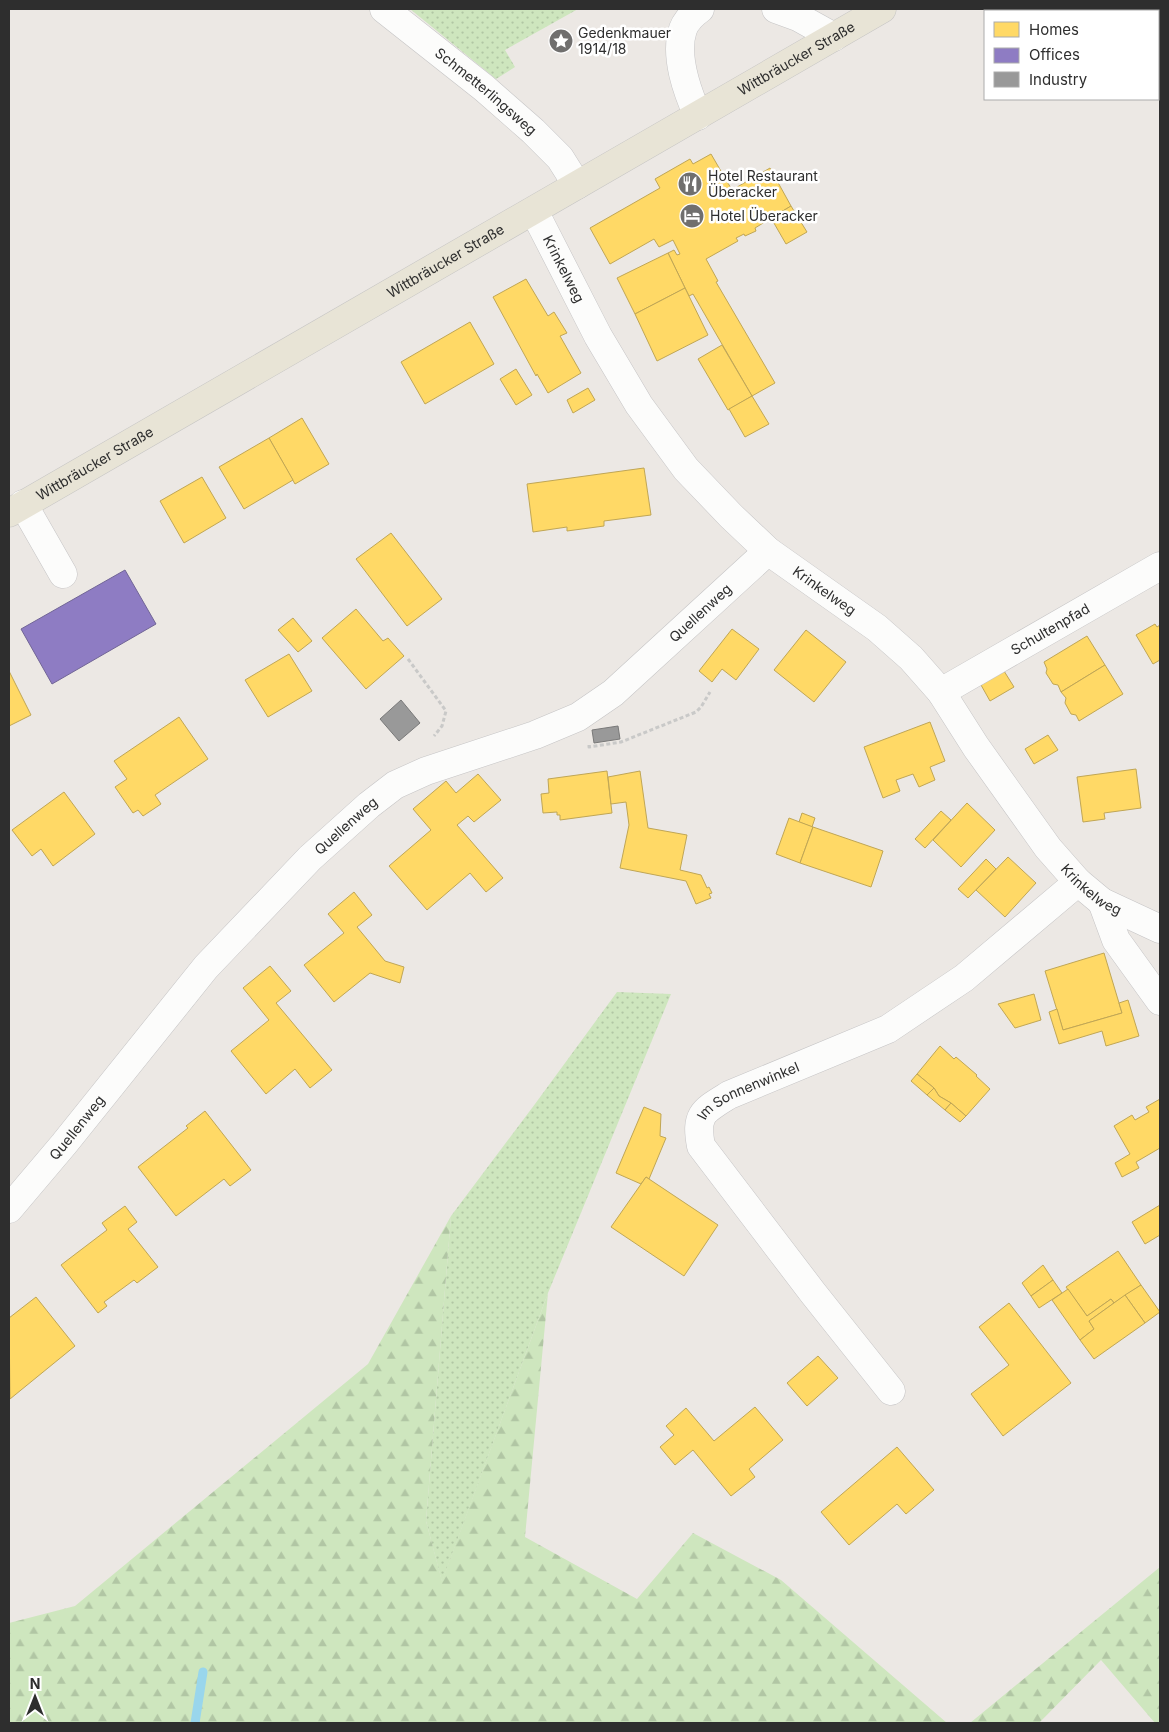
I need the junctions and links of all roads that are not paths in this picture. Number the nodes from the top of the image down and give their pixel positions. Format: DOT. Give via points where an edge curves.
graph roads {
  1 [pos="384,9"];
  2 [pos="700,9"];
  3 [pos="776,9"];
  4 [pos="882,9"];
  5 [pos="834,37"];
  6 [pos="698,116"];
  7 [pos="577,185"];
  8 [pos="534,211"];
  9 [pos="16,508"];
  10 [pos="768,551"];
  11 [pos="1160,566"];
  12 [pos="63,574"];
  13 [pos="941,692"];
  14 [pos="1078,882"];
  15 [pos="1102,902"];
  16 [pos="1160,929"];
  17 [pos="1160,1001"];
  18 [pos="9,1208"];
  19 [pos="891,1390"];
  1 -- 7 [label="street, Schmetterlingsweg" via="533,131 560,158"];
  2 -- 6 [label="street" via="683,29 681,42 681,65"];
  3 -- 5 [label="street"];
  4 -- 5 [label="main road, Wittbräucker Straße"];
  5 -- 6 [label="main road, Wittbräucker Straße"];
  6 -- 7 [label="main road, Wittbräucker Straße"];
  7 -- 8 [label="main road, Wittbräucker Straße"];
  8 -- 9 [label="main road, Wittbräucker Straße"];
  8 -- 10 [label="street, Krinkelweg" via="598,336 639,405 686,469"];
  9 -- 12 [label="street"];
  10 -- 13 [label="street, Krinkelweg" via="877,628 911,658"];
  10 -- 18 [label="street, Quellenweg" via="613,693 578,717 528,738 426,771 395,786 369,805 310,858 206,967"];
  11 -- 13 [label="street, Schultenpfad"];
  13 -- 14 [label="street, Krinkelweg" via="976,748 1048,848"];
  14 -- 15 [label="street, Krinkelweg"];
  14 -- 19 [label="street, Im Sonnenwinkel" via="964,978 888,1029 729,1095 705,1109 698,1128 701,1146 812,1293"];
  15 -- 16 [label="street, Krinkelweg"];
  15 -- 17 [label="street" via="1116,940"];
}
